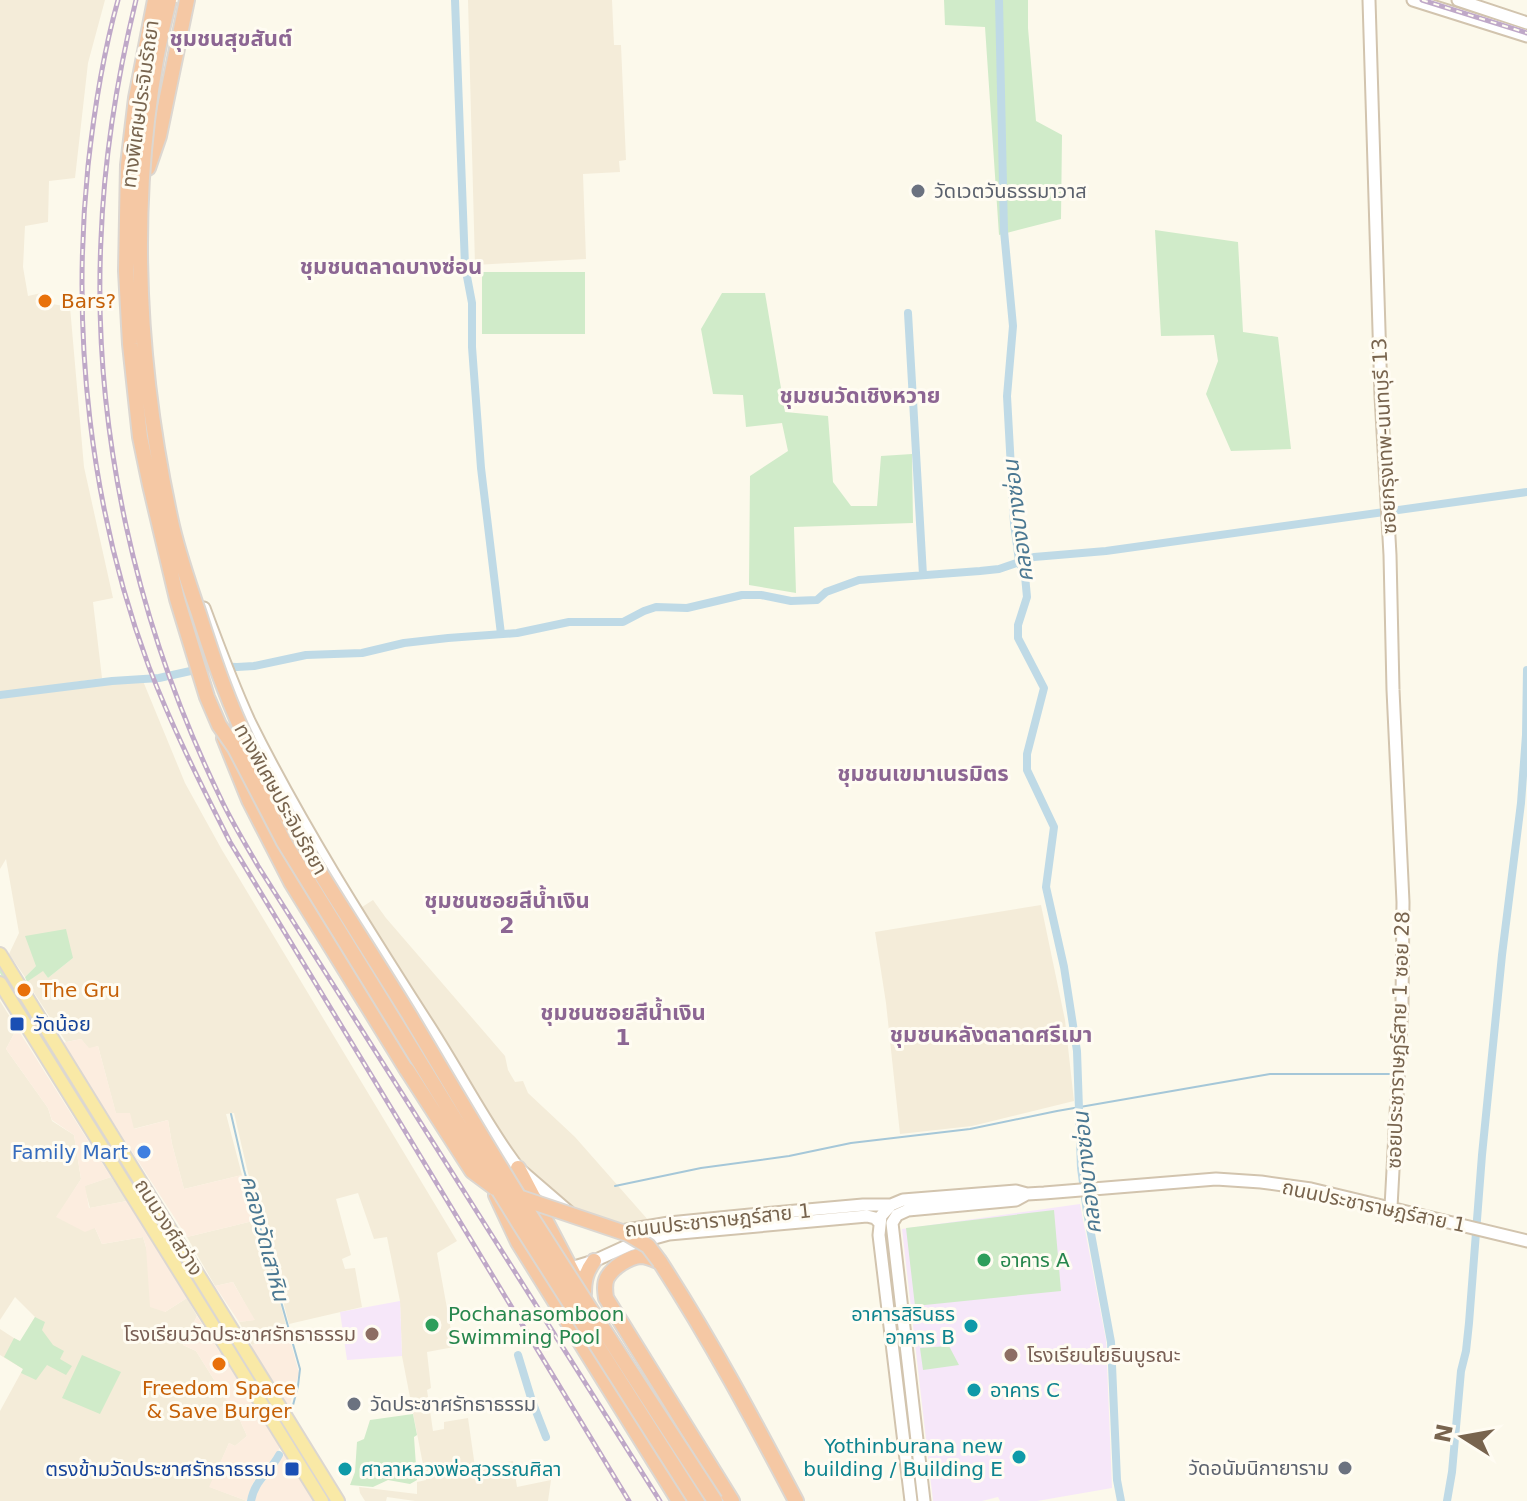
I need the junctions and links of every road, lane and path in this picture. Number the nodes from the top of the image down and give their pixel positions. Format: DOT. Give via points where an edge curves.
graph roads {
  1 [pos="155,0"];
  2 [pos="167,0"];
  3 [pos="187,0"];
  4 [pos="1369,0"];
  5 [pos="1413,0"];
  6 [pos="1458,0"];
  7 [pos="1527,23"];
  8 [pos="156,26"];
  9 [pos="1527,36"];
  10 [pos="148,168"];
  11 [pos="219,725"];
  12 [pos="1402,873"];
  13 [pos="0,954"];
  14 [pos="0,983"];
  15 [pos="444,1086"];
  16 [pos="518,1168"];
  17 [pos="1027,1194"];
  18 [pos="891,1205"];
  19 [pos="1391,1207"];
  20 [pos="828,1214"];
  21 [pos="879,1222"];
  22 [pos="1527,1241"];
  23 [pos="594,1261"];
  24 [pos="660,1262"];
  25 [pos="571,1268"];
  26 [pos="584,1297"];
  27 [pos="918,1454"];
  28 [pos="905,1456"];
  29 [pos="921,1478"];
  30 [pos="908,1481"];
  31 [pos="322,1501"];
  32 [pos="338,1501"];
  33 [pos="679,1501"];
  34 [pos="696,1501"];
  35 [pos="706,1501"];
  36 [pos="715,1501"];
  37 [pos="732,1501"];
  38 [pos="796,1501"];
  39 [pos="911,1501"];
  40 [pos="924,1501"];
  1 -- 11 [label="highway, ทางพิเศษประจิมรัถยา, bridge" via="128,165 130,344 140,437 161,533 192,651"];
  2 -- 8 [label="main road"];
  2 -- 36 [label="highway, ทางพิเศษประจิมรัถยา, bridge" via="142,176 144,337 173,530 219,675 253,754 299,837 531,1216"];
  3 -- 10 [label="highway"];
  4 -- 12 [label="main road, ซอยกรุงเทพ-นนทบุรี 13"];
  5 -- 9 [label="main road"];
  6 -- 7 [label="main road"];
  8 -- 10 [label="main road, ถนนประชาราษฎร์สาย 1"];
  8 -- 15 [label="main road, bridge" via="133,172 131,270 140,401 165,533 197,649 239,760"];
  10 -- 16 [label="main road, ถนนประชาราษฎร์สาย 1" via="146,284 154,397 191,574 259,740 305,824"];
  11 -- 24 [label="highway, bridge" via="291,882 472,1171 496,1189 628,1234 648,1246"];
  11 -- 34 [label="highway, ทางพิเศษประจิมรัถยา, bridge" via="284,842"];
  12 -- 19 [label="main road, ซอยประชาราษฎร์สาย 1 ซอย 28" via="1402,1004"];
  13 -- 32 [label="main road, ถนนวงศ์สว่าง"];
  14 -- 31 [label="main road, ถนนวงศ์สว่าง"];
  15 -- 25 [label="main road" via="538,1241 552,1259"];
  15 -- 33 [label="highway" via="518,1242"];
  16 -- 20 [label="main road, ถนนประชาราษฎร์สาย 1" via="582,1222 603,1230"];
  16 -- 25 [label="highway"];
  17 -- 18 [label="main road, ถนนประชาราษฎร์สาย 1" via="903,1200"];
  17 -- 19 [label="main road, ถนนประชาราษฎร์สาย 1" via="1216,1179 1300,1186"];
  17 -- 27 [label="main road, ถนนประชาราษฎร์สาย 1" via="1016,1200 908,1210 892,1223"];
  18 -- 20 [label="main road, ถนนประชาราษฎร์สาย 1"];
  18 -- 21 [label="main road"];
  19 -- 22 [label="main road, ถนนประชาราษฎร์สาย 1"];
  20 -- 21 [label="main road, ถนนประชาราษฎร์สาย 1" via="867,1216"];
  20 -- 23 [label="main road, ถนนประชาราษฎร์สาย 1" via="669,1234"];
  21 -- 28 [label="main road"];
  23 -- 25 [label="main road, ถนนประชาราษฎร์สาย 1"];
  23 -- 26 [label="highway" via="584,1281"];
  24 -- 37 [label="highway" via="642,1256 617,1266 608,1277 606,1298"];
  24 -- 38 [label="highway" via="702,1327"];
  25 -- 26 [label="highway"];
  26 -- 35 [label="highway" via="611,1353"];
  27 -- 28 [label="main road" via="912,1459"];
  27 -- 29 [label="main road, ถนนประชาราษฎร์สาย 1"];
  28 -- 30 [label="main road"];
  29 -- 30 [label="main road" via="914,1475"];
  29 -- 40 [label="main road, ถนนประชาราษฎร์สาย 1"];
  30 -- 39 [label="main road"];
}
